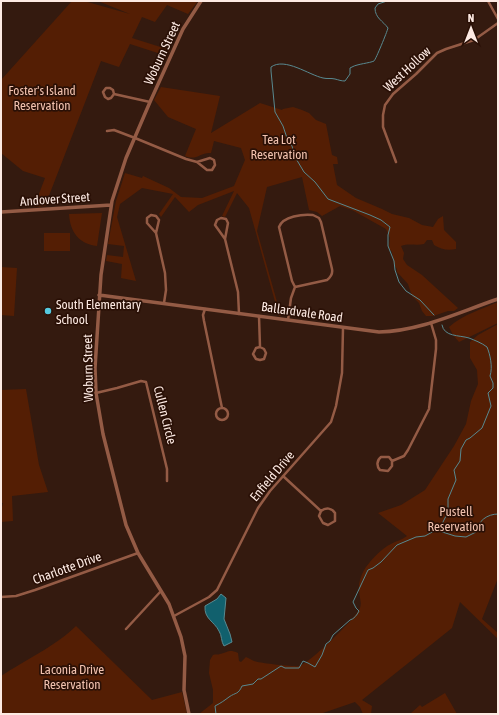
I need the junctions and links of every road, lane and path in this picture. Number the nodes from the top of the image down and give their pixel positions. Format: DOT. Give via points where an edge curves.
graph roads {
  1 [pos="201,1"];
  2 [pos="488,1"];
  3 [pos="498,19"];
  4 [pos="498,23"];
  5 [pos="114,94"];
  6 [pos="150,102"];
  7 [pos="107,131"];
  8 [pos="135,138"];
  9 [pos="197,162"];
  10 [pos="396,162"];
  11 [pos="111,205"];
  12 [pos="1,212"];
  13 [pos="156,233"];
  14 [pos="225,239"];
  15 [pos="295,287"];
  16 [pos="99,295"];
  17 [pos="498,299"];
  18 [pos="164,303"];
  19 [pos="205,309"];
  20 [pos="239,314"];
  21 [pos="259,316"];
  22 [pos="288,320"];
  23 [pos="431,323"];
  24 [pos="343,328"];
  25 [pos="260,347"];
  26 [pos="96,393"];
  27 [pos="222,408"];
  28 [pos="392,461"];
  29 [pos="283,476"];
  30 [pos="166,481"];
  31 [pos="321,511"];
  32 [pos="138,553"];
  33 [pos="161,591"];
  34 [pos="1,597"];
  35 [pos="174,616"];
  36 [pos="126,629"];
  37 [pos="189,714"];
  1 -- 6 [label="street, Woburn Street" via="183,29"];
  2 -- 3 [label="street"];
  4 -- 10 [label="street, West Hollow" via="476,39 438,53 389,98 382,124"];
  5 -- 5 [label="street" via="109,88 103,92 108,99"];
  5 -- 6 [label="street"];
  6 -- 8 [label="street, Woburn Street"];
  7 -- 8 [label="street" via="114,130"];
  8 -- 9 [label="street"];
  8 -- 11 [label="street, Woburn Street"];
  9 -- 9 [label="street" via="208,170 215,166 210,158"];
  11 -- 12 [label="street, Andover Street"];
  11 -- 16 [label="street, Woburn Street"];
  13 -- 13 [label="street" via="159,220 151,215 147,223"];
  13 -- 18 [label="street" via="165,273"];
  14 -- 14 [label="street" via="228,223 221,218 216,221 216,226"];
  14 -- 20 [label="street" via="238,292"];
  15 -- 15 [label="street" via="279,227 286,219 313,215 320,222 332,273 327,280"];
  15 -- 22 [label="street"];
  16 -- 18 [label="street, Ballardvale Road"];
  16 -- 26 [label="street, Woburn Street"];
  17 -- 23 [label="street, Ballardvale Road"];
  18 -- 19 [label="street, Ballardvale Road"];
  19 -- 20 [label="street, Ballardvale Road"];
  19 -- 27 [label="street" via="204,321"];
  20 -- 21 [label="street, Ballardvale Road"];
  21 -- 22 [label="street, Ballardvale Road"];
  21 -- 25 [label="street"];
  22 -- 24 [label="street, Ballardvale Road"];
  23 -- 24 [label="street, Ballardvale Road" via="389,332"];
  23 -- 28 [label="street" via="436,349 429,409 404,456"];
  24 -- 29 [label="street, Enfield Drive" via="342,372 332,418 325,430"];
  25 -- 25 [label="street" via="253,354 258,360 264,359 266,355 266,351"];
  26 -- 30 [label="street, Cullen Circle" via="139,381 146,382 167,469"];
  26 -- 32 [label="street, Woburn Street" via="104,442 122,511"];
  27 -- 27 [label="street" via="216,414 223,420 228,415 226,409"];
  28 -- 28 [label="street" via="388,471 383,471 378,466 381,457 389,457"];
  29 -- 31 [label="street"];
  29 -- 35 [label="street, Enfield Drive" via="258,508 218,590"];
  31 -- 31 [label="street" via="319,516 323,523 328,525 335,521 336,516 332,509 326,508"];
  32 -- 33 [label="street, Woburn Street"];
  32 -- 34 [label="street, Charlotte Drive" via="35,590 16,596"];
  33 -- 35 [label="street, Woburn Street"];
  33 -- 36 [label="street"];
  35 -- 37 [label="street, Woburn Street" via="184,653 184,690"];
}
